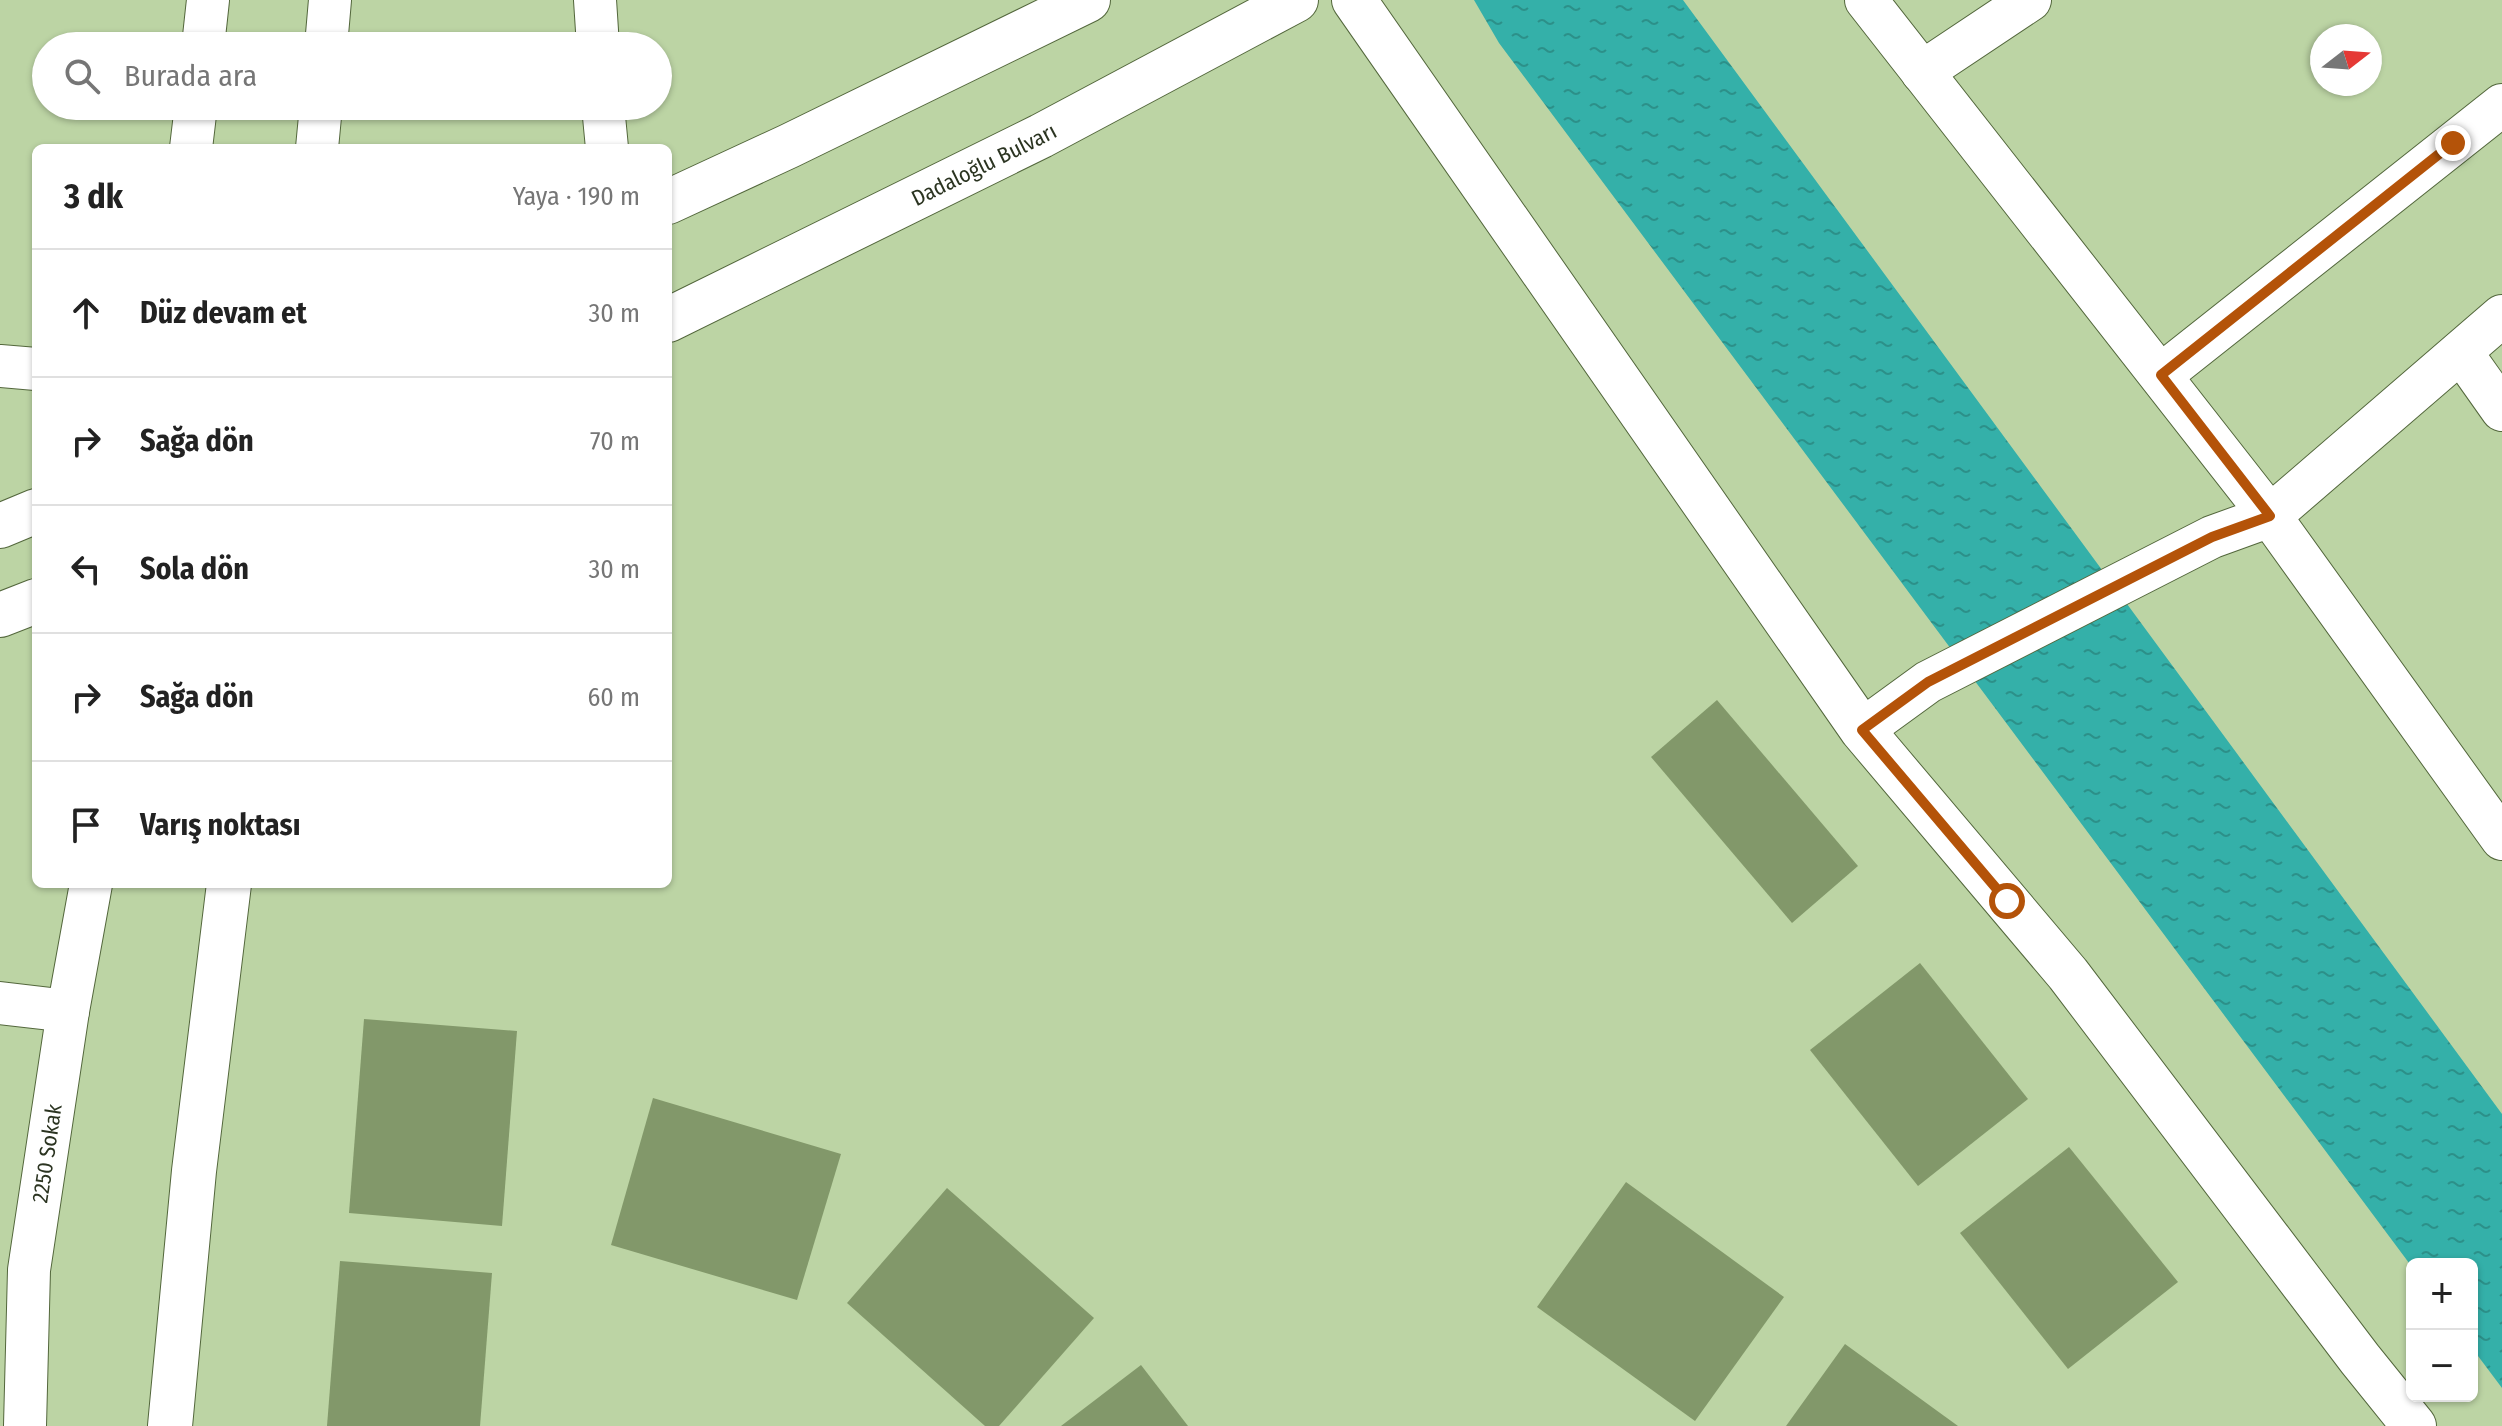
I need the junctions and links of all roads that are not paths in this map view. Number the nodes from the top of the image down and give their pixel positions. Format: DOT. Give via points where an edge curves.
graph roads {
  1 [pos="208,0"];
  2 [pos="330,0"];
  3 [pos="595,0"];
  4 [pos="1088,0"];
  5 [pos="1296,0"];
  6 [pos="1354,0"];
  7 [pos="1866,0"];
  8 [pos="2030,0"];
  9 [pos="205,32"];
  10 [pos="327,32"];
  11 [pos="597,32"];
  12 [pos="1922,72"];
  13 [pos="2502,105"];
  14 [pos="194,120"];
  15 [pos="320,120"];
  16 [pos="604,120"];
  17 [pos="191,144"];
  18 [pos="317,144"];
  19 [pos="607,144"];
  20 [pos="672,200"];
  21 [pos="2502,316"];
  22 [pos="672,318"];
  23 [pos="2461,352"];
  24 [pos="0,366"];
  25 [pos="32,369"];
  26 [pos="2161,375"];
  27 [pos="2502,410"];
  28 [pos="32,513"];
  29 [pos="2270,516"];
  30 [pos="0,526"];
  31 [pos="32,603"];
  32 [pos="0,615"];
  33 [pos="1862,730"];
  34 [pos="2502,839"];
  35 [pos="90,888"];
  36 [pos="229,888"];
  37 [pos="0,1003"];
  38 [pos="68,1011"];
  39 [pos="15,1269"];
  40 [pos="25,1426"];
  41 [pos="170,1426"];
  42 [pos="2414,1426"];
  1 -- 9 [label="street"];
  2 -- 10 [label="street"];
  3 -- 11 [label="street"];
  4 -- 20 [label="main road"];
  5 -- 22 [label="main road, Dadaloğlu Bulvarı" via="1041,136"];
  6 -- 33 [label="main road"];
  7 -- 12 [label="street"];
  8 -- 12 [label="street"];
  12 -- 26 [label="street"];
  13 -- 26 [label="street"];
  14 -- 17 [label="street"];
  15 -- 18 [label="street"];
  16 -- 19 [label="street"];
  21 -- 23 [label="street"];
  23 -- 27 [label="street"];
  23 -- 29 [label="street"];
  24 -- 25 [label="street"];
  26 -- 29 [label="street"];
  28 -- 30 [label="main road"];
  29 -- 33 [label="street" via="2212,537 1928,682"];
  29 -- 34 [label="street"];
  31 -- 32 [label="main road"];
  33 -- 42 [label="main road" via="2068,974"];
  35 -- 38 [label="street, 2250 Sokak"];
  36 -- 41 [label="main road"];
  37 -- 38 [label="street"];
  38 -- 39 [label="street, 2250 Sokak"];
  39 -- 40 [label="street, 2250 Sokak"];
}
